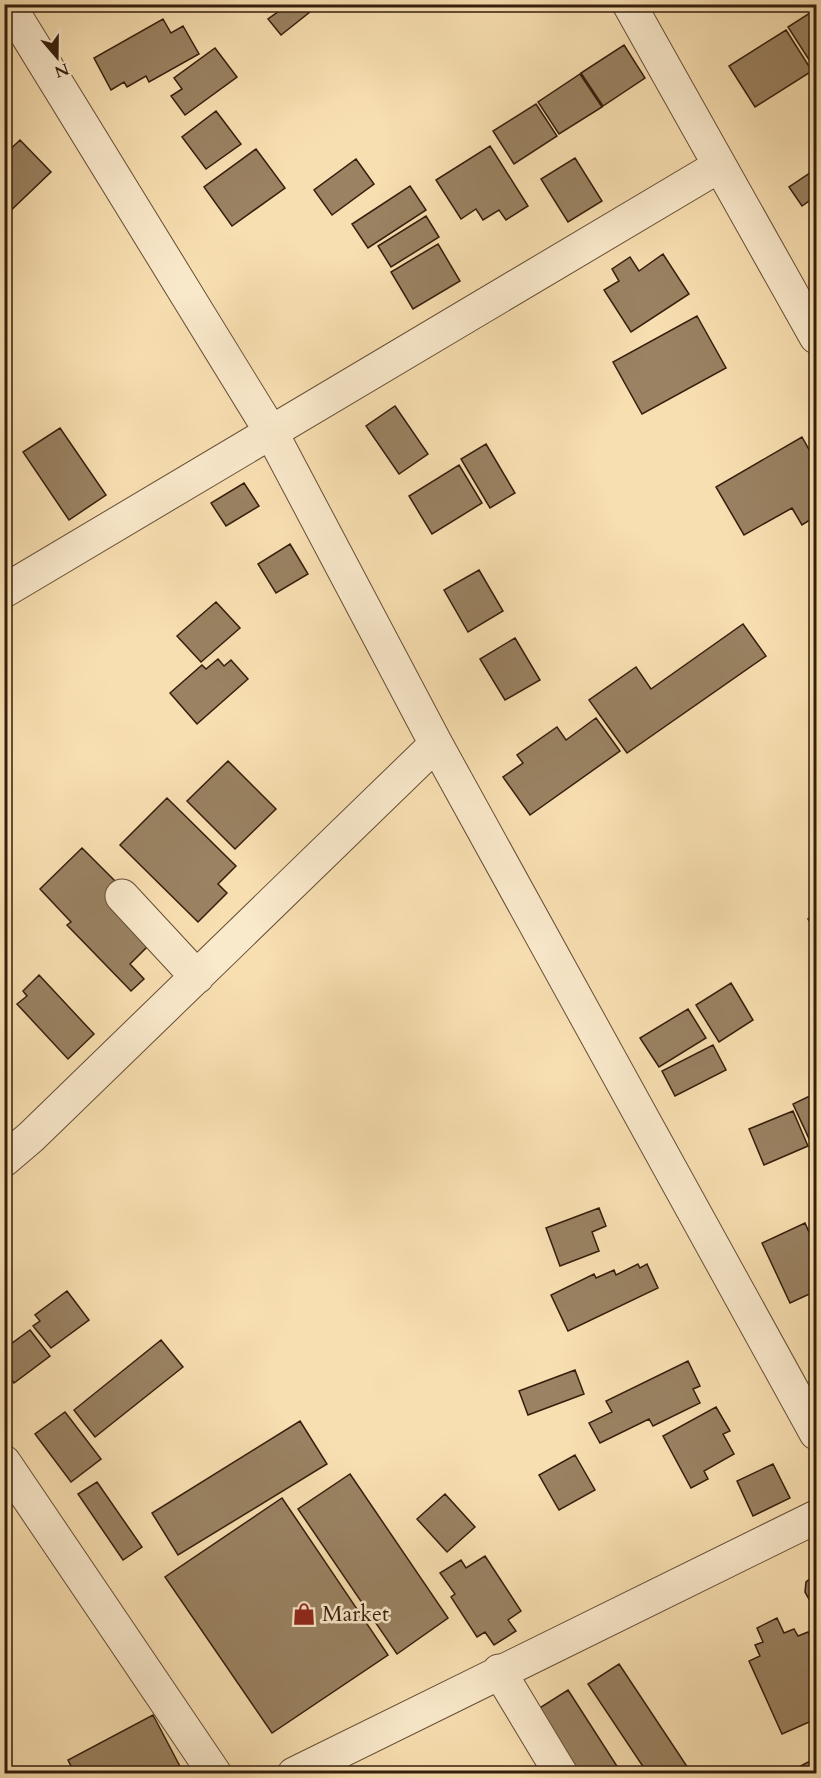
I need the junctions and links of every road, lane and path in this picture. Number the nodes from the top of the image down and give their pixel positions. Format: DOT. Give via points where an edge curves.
graph roads {
  1 [pos="8,4"];
  2 [pos="629,4"];
  3 [pos="719,166"];
  4 [pos="816,337"];
  5 [pos="271,432"];
  6 [pos="4,591"];
  7 [pos="436,744"];
  8 [pos="122,896"];
  9 [pos="197,977"];
  10 [pos="4,1160"];
  11 [pos="816,1433"];
  12 [pos="4,1462"];
  13 [pos="816,1517"];
  14 [pos="499,1671"];
  15 [pos="215,1773"];
  16 [pos="294,1773"];
  17 [pos="561,1773"];
  1 -- 5 [label="street"];
  2 -- 3 [label="street"];
  3 -- 4 [label="street"];
  3 -- 5 [label="street"];
  5 -- 6 [label="street"];
  5 -- 7 [label="street"];
  7 -- 9 [label="street"];
  7 -- 11 [label="street"];
  8 -- 9 [label="street"];
  9 -- 10 [label="street"];
  12 -- 15 [label="street"];
  13 -- 14 [label="street"];
  14 -- 16 [label="street"];
  14 -- 17 [label="street"];
}
